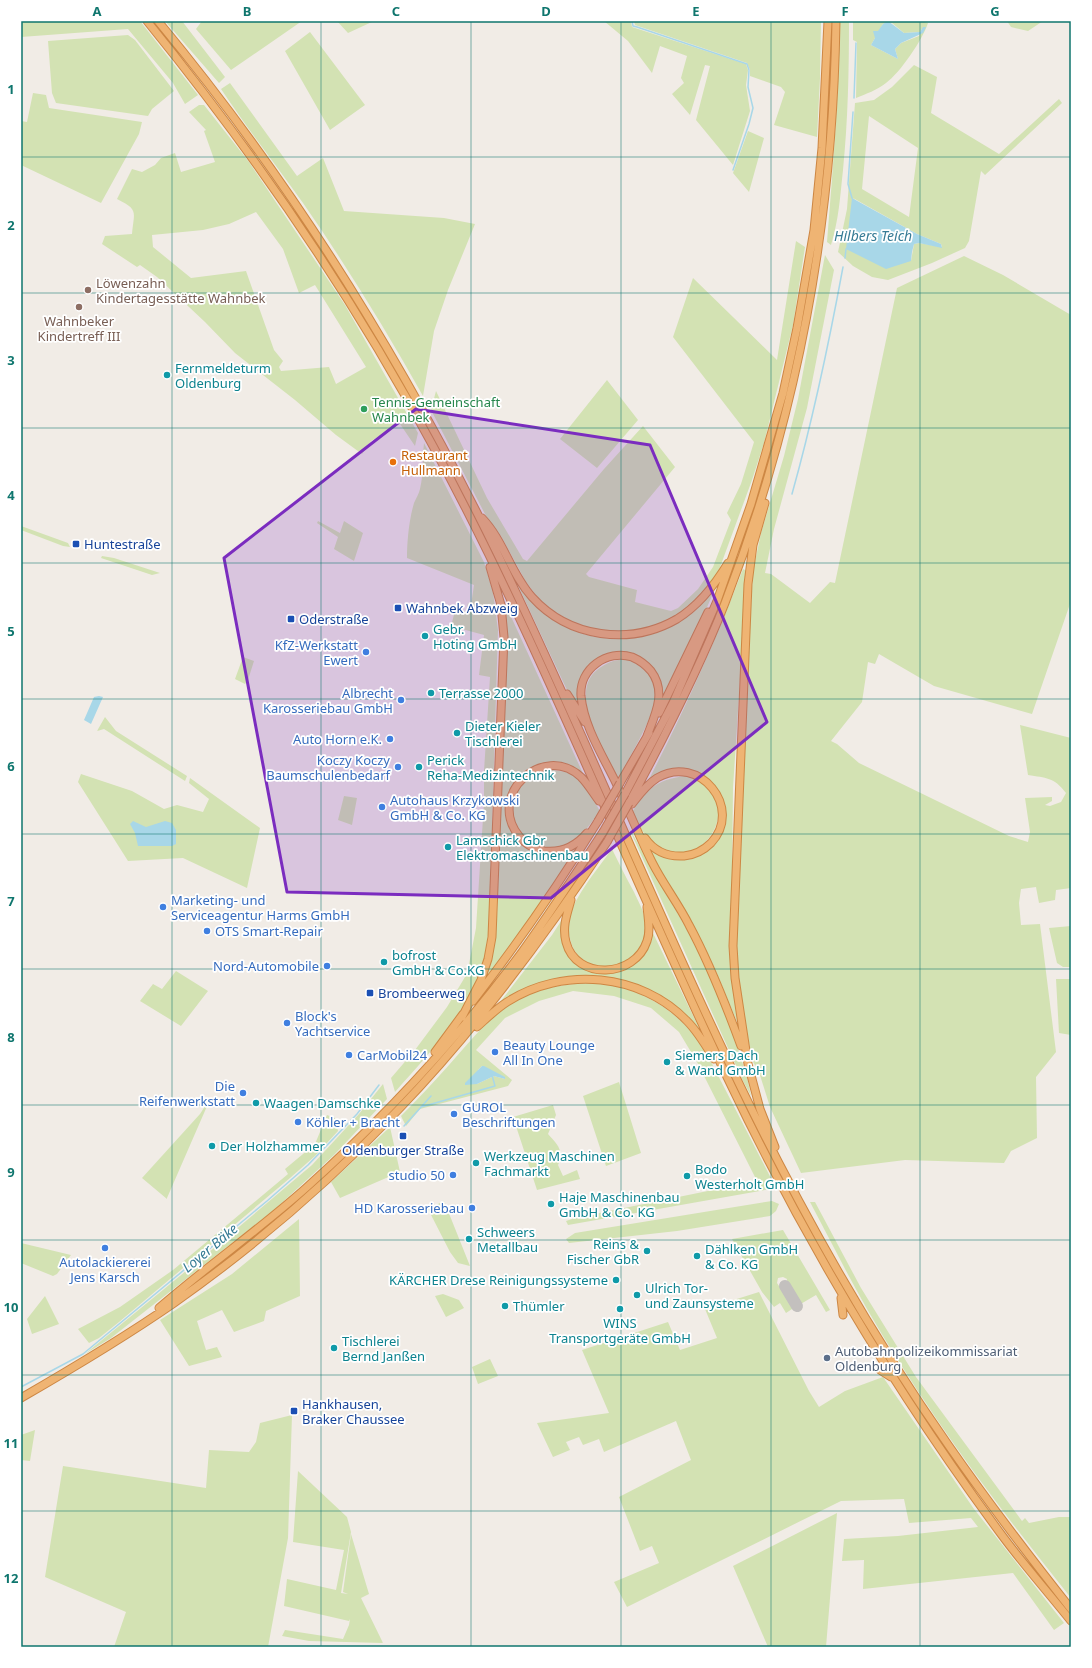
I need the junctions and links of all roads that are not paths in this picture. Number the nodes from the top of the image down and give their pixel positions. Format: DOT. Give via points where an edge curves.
graph roads {
  1 [pos="148,21"];
  2 [pos="158,21"];
  3 [pos="828,21"];
  4 [pos="836,21"];
  5 [pos="767,483"];
  6 [pos="477,512"];
  7 [pos="735,550"];
  8 [pos="489,555"];
  9 [pos="726,566"];
  10 [pos="553,672"];
  11 [pos="592,733"];
  12 [pos="647,736"];
  13 [pos="630,804"];
  14 [pos="607,810"];
  15 [pos="598,821"];
  16 [pos="633,821"];
  17 [pos="573,893"];
  18 [pos="646,901"];
  19 [pos="462,1017"];
  20 [pos="470,1030"];
  21 [pos="748,1064"];
  22 [pos="418,1077"];
  23 [pos="728,1080"];
  24 [pos="778,1159"];
  25 [pos="839,1290"];
  26 [pos="843,1315"];
  27 [pos="134,1329"];
  28 [pos="880,1370"];
  29 [pos="896,1381"];
  30 [pos="21,1398"];
  31 [pos="1071,1609"];
  32 [pos="1070,1620"];
  1 -- 8 [label="highway" via="213,103 317,250 374,341 435,448"];
  2 -- 6 [label="highway" via="219,98 324,245 416,396"];
  3 -- 7 [label="highway" via="822,148 810,254 784,393"];
  4 -- 5 [label="highway" via="830,147 818,258 792,394"];
  5 -- 13 [label="highway" via="741,560 702,657"];
  5 -- 21 [label="highway" via="748,584 736,850 735,978"];
  6 -- 9 [label="highway" via="497,537 524,587 548,613 582,630 600,634 632,635 665,625 678,618 700,600"];
  6 -- 10 [label="highway"];
  7 -- 9 [label="highway"];
  7 -- 22 [label="highway, bridge" via="717,601 673,703 603,832 522,951 462,1027"];
  8 -- 14 [label="highway"];
  8 -- 19 [label="highway" via="488,562 501,605 504,638 492,937 481,980"];
  9 -- 12 [label="highway" via="713,600"];
  10 -- 11 [label="highway"];
  10 -- 24 [label="highway" via="702,1004"];
  11 -- 12 [label="highway" via="583,706 583,682 595,664 604,658 621,655 632,657 645,665 656,678 659,687 660,697"];
  11 -- 16 [label="highway"];
  12 -- 15 [label="highway, bridge"];
  13 -- 16 [label="highway" via="657,778 680,771 693,773 704,779 718,795 721,806 720,829 714,840 699,852 689,856 675,857 656,849 649,844"];
  13 -- 17 [label="highway, bridge"];
  14 -- 15 [label="highway" via="580,777 554,766 535,769 527,774 518,783 510,800 509,811 515,831 526,843 543,850 553,852 566,849 586,835"];
  14 -- 18 [label="highway"];
  15 -- 19 [label="highway" via="558,885"];
  16 -- 21 [label="highway" via="653,864 703,951"];
  17 -- 18 [label="highway" via="565,920 567,946 579,961 590,968 603,970 630,964 644,948 649,931"];
  17 -- 20 [label="highway" via="529,955"];
  18 -- 23 [label="highway"];
  19 -- 22 [label="highway"];
  20 -- 23 [label="highway" via="478,1027 507,1002 540,986 558,981 584,979 620,983 657,998 679,1014 697,1032"];
  20 -- 27 [label="highway" via="389,1120 312,1193 174,1303"];
  21 -- 24 [label="highway"];
  22 -- 27 [label="highway" via="301,1192"];
  23 -- 25 [label="highway"];
  24 -- 31 [label="highway" via="838,1270 914,1394 1023,1548"];
  25 -- 26 [label="highway"];
  25 -- 29 [label="highway"];
  27 -- 30 [label="highway"];
  28 -- 29 [label="highway"];
  29 -- 32 [label="highway" via="1003,1536"];
}
